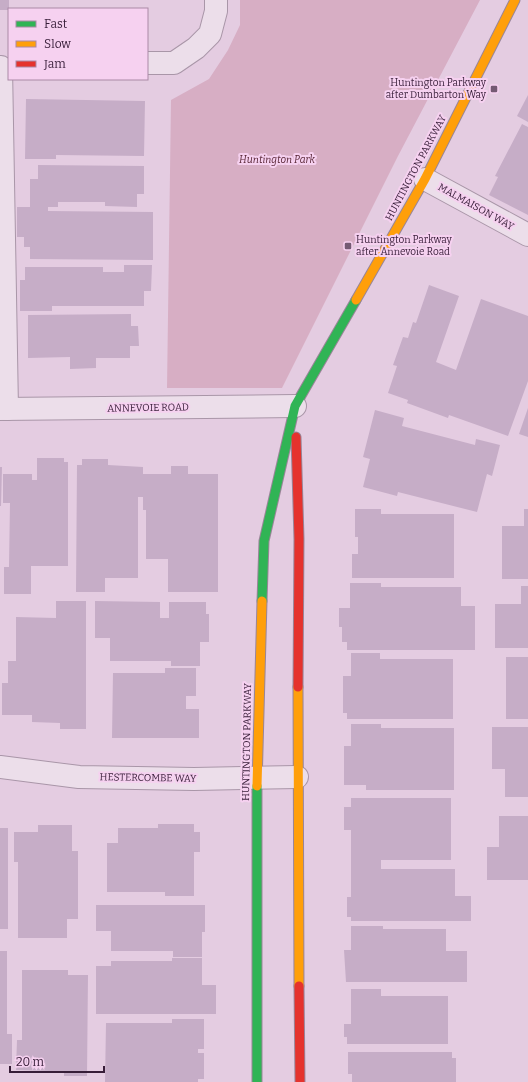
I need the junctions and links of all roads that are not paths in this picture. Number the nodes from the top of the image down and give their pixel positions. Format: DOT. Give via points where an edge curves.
graph roads {
  1 [pos="216,0"];
  2 [pos="515,0"];
  3 [pos="148,63"];
  4 [pos="3,67"];
  5 [pos="425,179"];
  6 [pos="528,235"];
  7 [pos="295,406"];
  8 [pos="4,409"];
  9 [pos="0,767"];
  10 [pos="297,777"];
  11 [pos="257,779"];
  12 [pos="257,1082"];
  13 [pos="300,1082"];
  1 -- 3 [label="street" via="210,34 196,48 174,63"];
  2 -- 5 [label="street, HUNTINGTON PARKWAY"];
  4 -- 8 [label="street"];
  5 -- 6 [label="street, MALMAISON WAY"];
  5 -- 7 [label="street, HUNTINGTON PARKWAY"];
  7 -- 8 [label="street, ANNEVOIE ROAD"];
  7 -- 10 [label="street" via="299,539"];
  7 -- 11 [label="street, HUNTINGTON PARKWAY" via="264,541"];
  9 -- 11 [label="street, HESTERCOMBE WAY" via="79,777"];
  10 -- 11 [label="street, HESTERCOMBE WAY"];
  10 -- 13 [label="street"];
  11 -- 12 [label="street, HUNTINGTON PARKWAY"];
}
